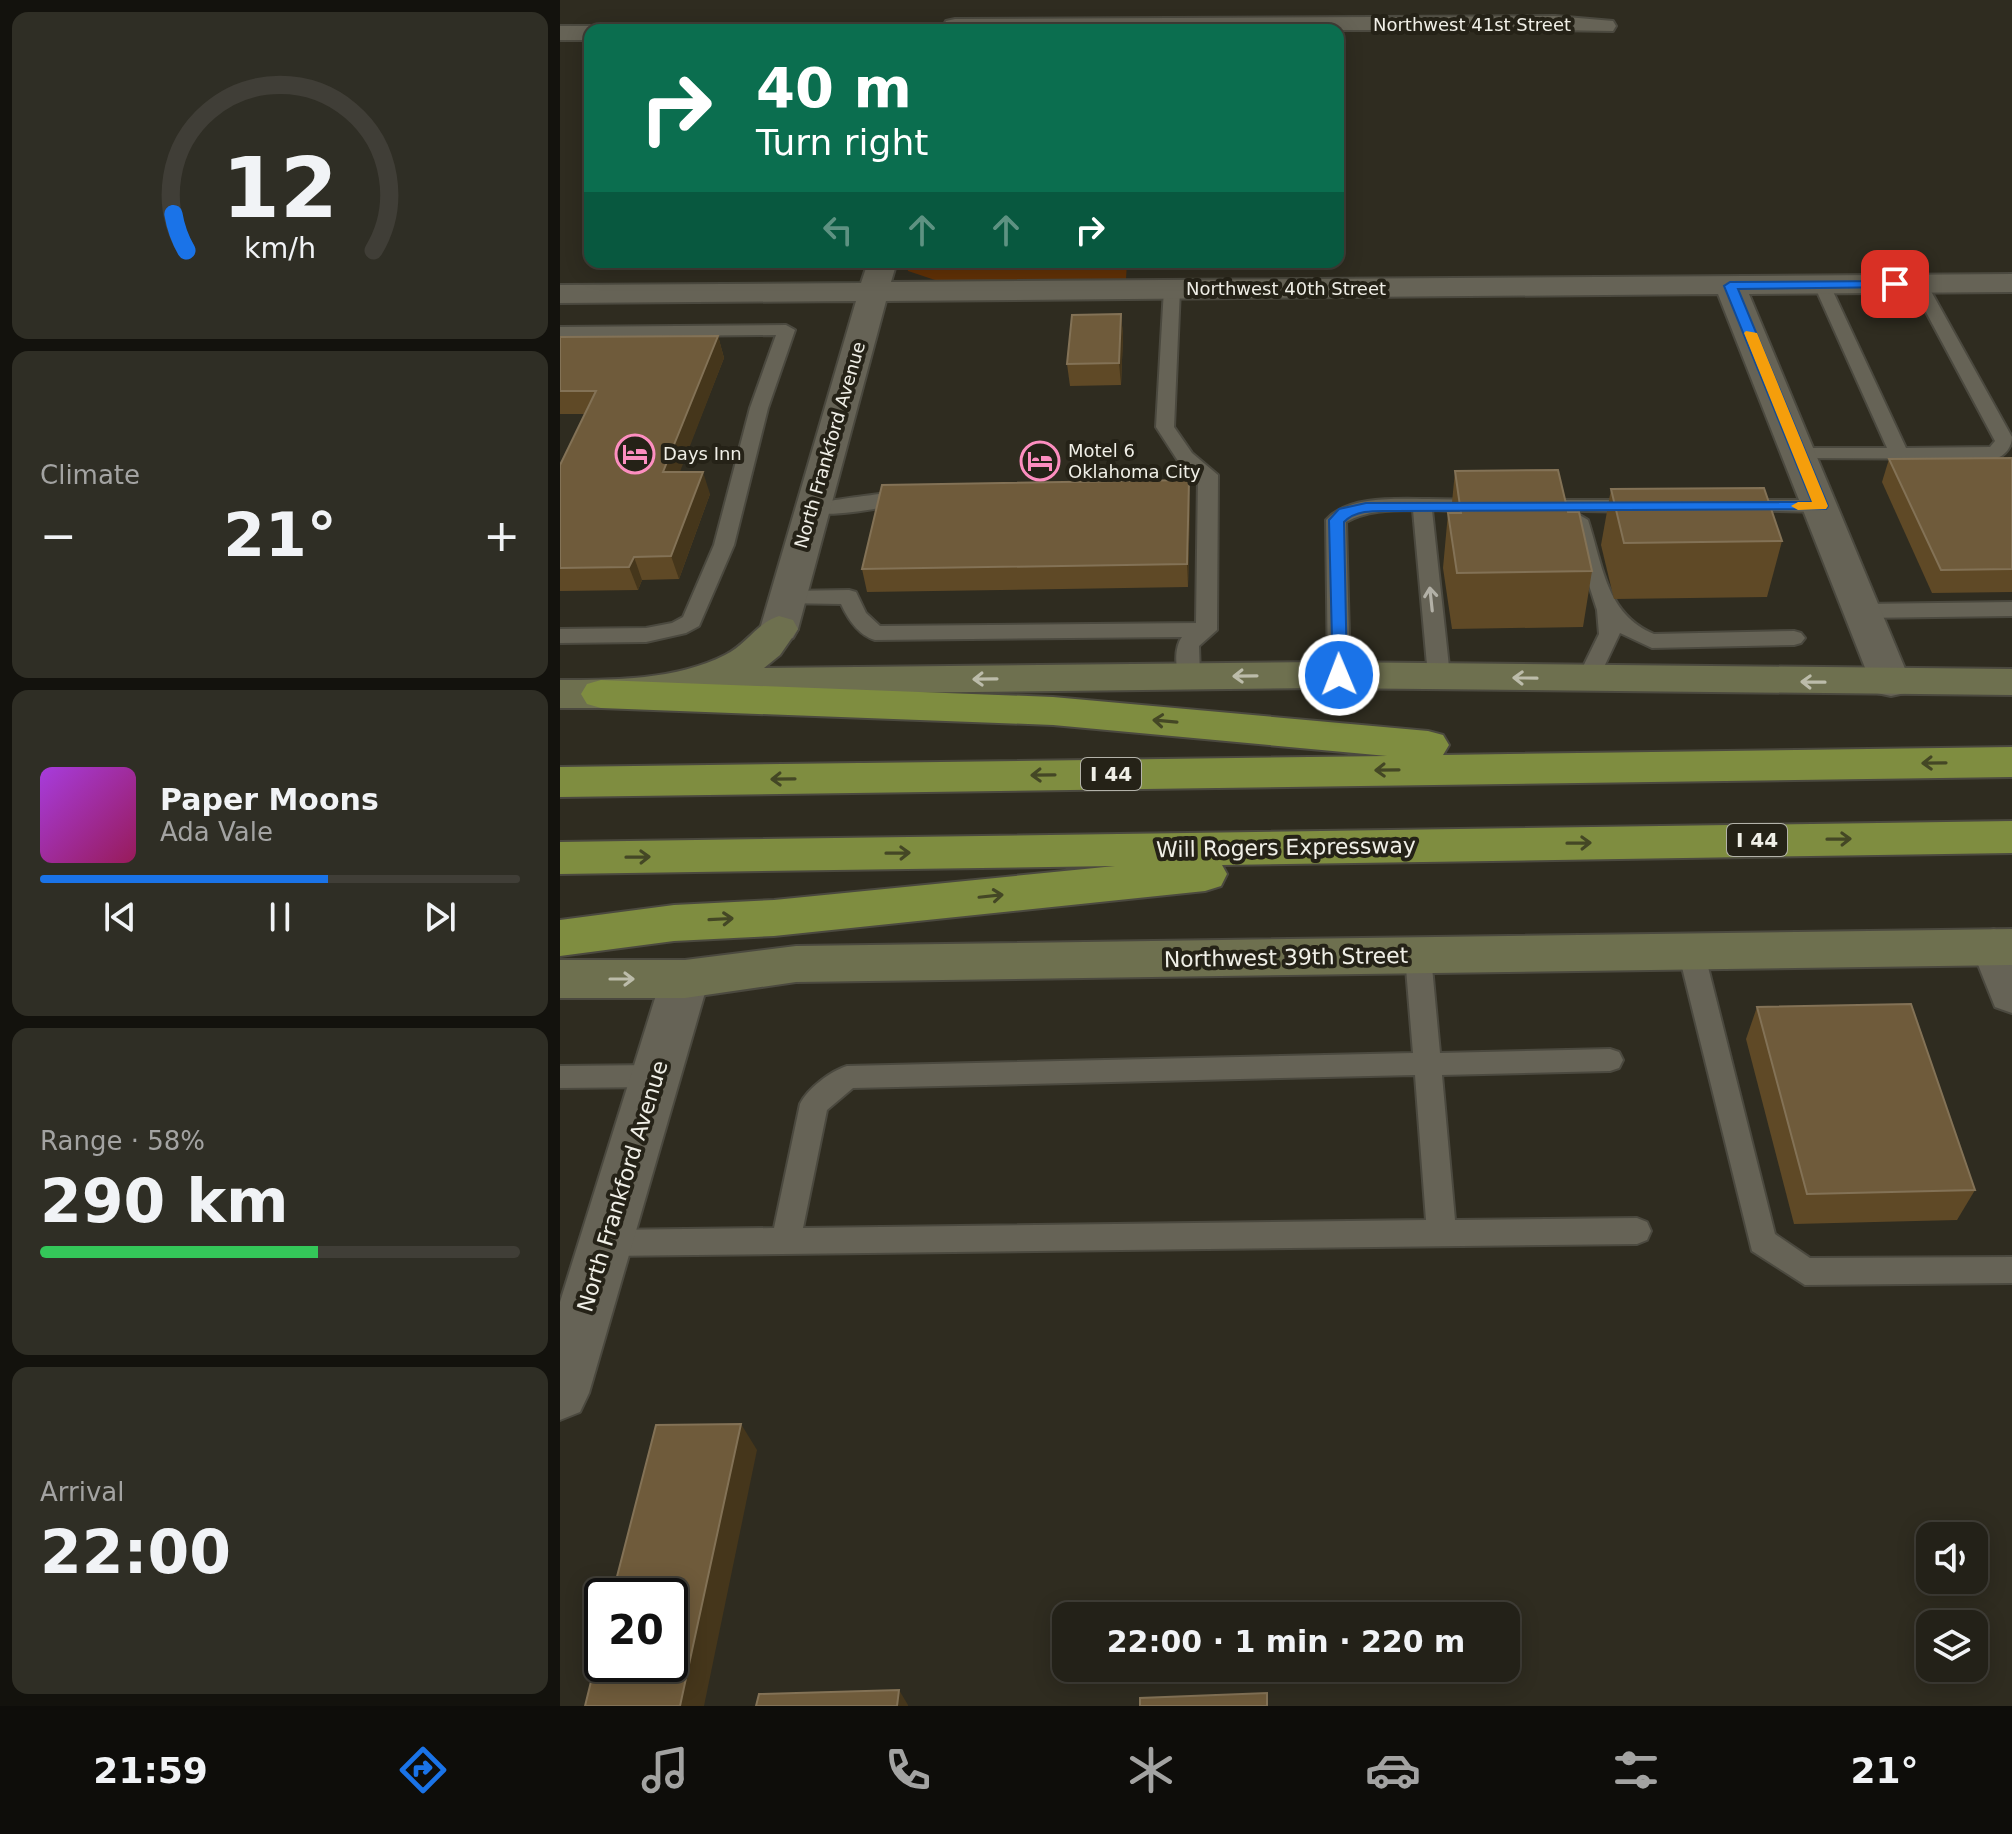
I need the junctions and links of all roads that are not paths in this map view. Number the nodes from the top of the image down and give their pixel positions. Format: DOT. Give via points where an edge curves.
graph roads {
  1 [pos="962,0"];
  2 [pos="955,24"];
  3 [pos="1344,25"];
  4 [pos="1604,26"];
  5 [pos="560,33"];
  6 [pos="584,33"];
  7 [pos="878,277"];
  8 [pos="2012,283"];
  9 [pos="1919,284"];
  10 [pos="1822,285"];
  11 [pos="1730,286"];
  12 [pos="1172,289"];
  13 [pos="560,294"];
  14 [pos="560,332"];
  15 [pos="1800,454"];
  16 [pos="1899,454"];
  17 [pos="926,495"];
  18 [pos="1574,506"];
  19 [pos="1667,506"];
  20 [pos="1713,506"];
  21 [pos="1821,506"];
  22 [pos="1422,507"];
  23 [pos="813,508"];
  24 [pos="2012,609"];
  25 [pos="1607,610"];
  26 [pos="1862,611"];
  27 [pos="784,614"];
  28 [pos="1206,630"];
  29 [pos="560,636"];
  30 [pos="1794,638"];
  31 [pos="1701,640"];
  32 [pos="1339,675"];
  33 [pos="1189,676"];
  34 [pos="1439,676"];
  35 [pos="1588,679"];
  36 [pos="1713,681"];
  37 [pos="695,682"];
  38 [pos="2012,682"];
  39 [pos="1891,683"];
  40 [pos="560,694"];
  41 [pos="601,694"];
  42 [pos="2012,762"];
  43 [pos="1661,767"];
  44 [pos="560,782"];
  45 [pos="2012,837"];
  46 [pos="1501,844"];
  47 [pos="560,858"];
  48 [pos="560,938"];
  49 [pos="2003,947"];
  50 [pos="1691,951"];
  51 [pos="1418,956"];
  52 [pos="560,979"];
  53 [pos="685,979"];
  54 [pos="2012,994"];
  55 [pos="1610,1060"];
  56 [pos="1427,1065"];
  57 [pos="655,1076"];
  58 [pos="560,1077"];
  59 [pos="1637,1231"];
  60 [pos="1442,1233"];
  61 [pos="786,1241"];
  62 [pos="605,1243"];
  63 [pos="2012,1270"];
  64 [pos="568,1336"];
  65 [pos="560,1393"];
  1 -- 2 [label="street"];
  3 -- 4 [label="street, Northwest 41st Street"];
  5 -- 6 [label="street"];
  7 -- 12 [label="street, Northwest 40th Street"];
  7 -- 13 [label="street, Northwest 40th Street"];
  7 -- 23 [label="street, North Frankford Avenue"];
  8 -- 9 [label="street, Northwest 40th Street"];
  9 -- 10 [label="street, Northwest 40th Street"];
  9 -- 16 [label="lane" via="2005,441 1995,453"];
  10 -- 11 [label="street, Northwest 40th Street"];
  10 -- 16 [label="lane"];
  11 -- 12 [label="street, Northwest 40th Street"];
  11 -- 15 [label="street"];
  12 -- 28 [label="lane" via="1165,427 1185,457 1208,475 1201,489"];
  14 -- 29 [label="lane" via="786,330 759,408 724,545 692,621 661,633"];
  15 -- 16 [label="lane"];
  15 -- 21 [label="street"];
  17 -- 23 [label="lane"];
  18 -- 19 [label="lane"];
  18 -- 22 [label="lane"];
  18 -- 25 [label="lane"];
  20 -- 21 [label="lane"];
  21 -- 26 [label="street"];
  22 -- 32 [label="lane" via="1366,507 1336,520"];
  34 -- 22 [label="lane, one-way"];
  23 -- 27 [label="street, North Frankford Avenue"];
  24 -- 26 [label="lane"];
  25 -- 31 [label="lane" via="1633,633 1652,641"];
  25 -- 35 [label="lane" via="1608,643"];
  26 -- 39 [label="street"];
  27 -- 28 [label="lane" via="849,597 857,616 875,633"];
  27 -- 37 [label="main road" via="764,648"];
  28 -- 33 [label="lane" via="1188,643"];
  30 -- 31 [label="lane"];
  31 -- 36 [label="lane"];
  32 -- 33 [label="main road, one-way"];
  32 -- 34 [label="main road"];
  33 -- 37 [label="main road, one-way"];
  35 -- 34 [label="main road, one-way"];
  35 -- 36 [label="main road"];
  39 -- 36 [label="main road, one-way"];
  37 -- 41 [label="main road"];
  38 -- 39 [label="main road"];
  40 -- 41 [label="main road"];
  43 -- 41 [label="highway, one-way" via="1053,711"];
  42 -- 43 [label="highway, I 44, one-way"];
  43 -- 44 [label="highway, I 44, one-way"];
  46 -- 45 [label="highway, Will Rogers Expressway / I 44, one-way"];
  47 -- 46 [label="highway, Will Rogers Expressway / I 44, one-way"];
  48 -- 46 [label="highway, one-way"];
  49 -- 50 [label="main road, Northwest 39th Street"];
  49 -- 54 [label="street"];
  50 -- 51 [label="main road, Northwest 39th Street"];
  50 -- 63 [label="lane" via="1762,1242 1805,1272"];
  51 -- 53 [label="main road, Northwest 39th Street" via="796,964"];
  51 -- 56 [label="lane"];
  52 -- 53 [label="main road, Northwest 39th Street, one-way"];
  53 -- 57 [label="street, North Frankford Avenue"];
  55 -- 56 [label="lane"];
  56 -- 60 [label="lane"];
  56 -- 61 [label="lane" via="847,1077 814,1104"];
  57 -- 58 [label="lane"];
  57 -- 62 [label="street, North Frankford Avenue"];
  59 -- 60 [label="lane"];
  60 -- 61 [label="lane"];
  61 -- 62 [label="lane"];
  62 -- 64 [label="street, North Frankford Avenue"];
  64 -- 65 [label="street, North Frankford Avenue"];
}
